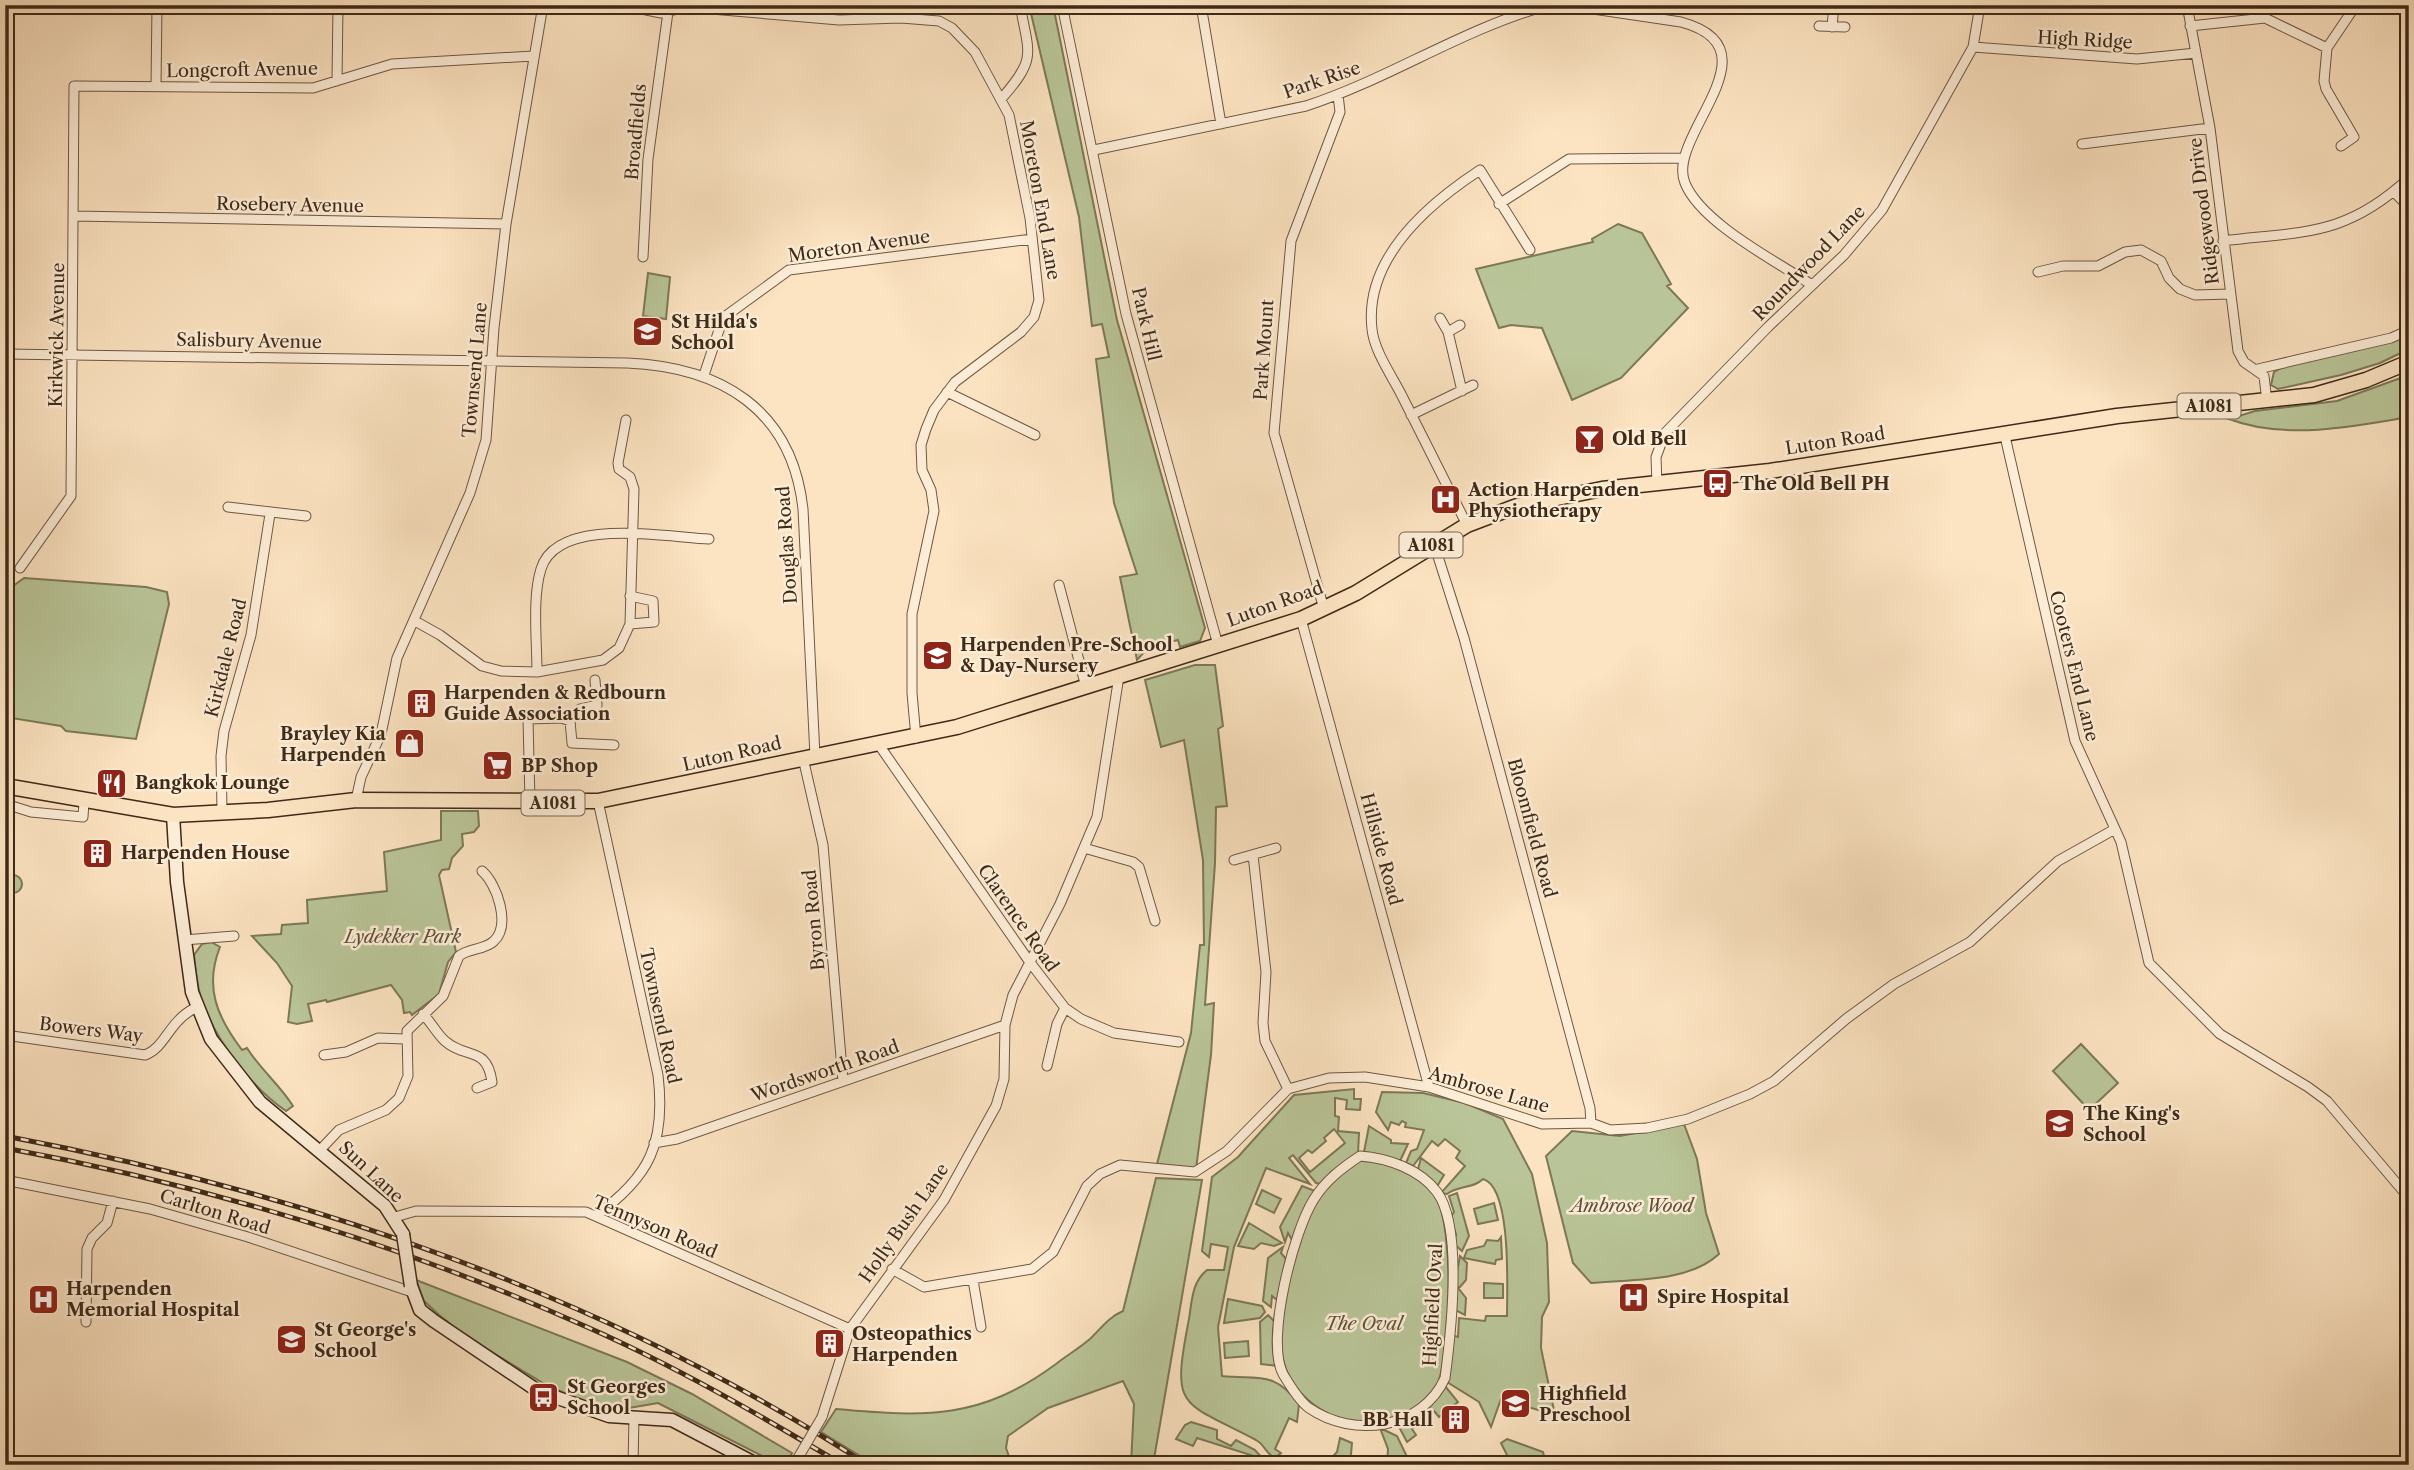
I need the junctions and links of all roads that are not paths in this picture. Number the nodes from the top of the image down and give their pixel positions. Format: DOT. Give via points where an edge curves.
graph roads {
  1 [pos="17,5"];
  2 [pos="157,5"];
  3 [pos="338,5"];
  4 [pos="543,5"];
  5 [pos="622,5"];
  6 [pos="901,5"];
  7 [pos="1020,5"];
  8 [pos="1062,5"];
  9 [pos="1201,5"];
  10 [pos="1549,5"];
  11 [pos="1566,5"];
  12 [pos="1834,5"];
  13 [pos="1980,5"];
  14 [pos="2187,5"];
  15 [pos="2356,5"];
  16 [pos="5,9"];
  17 [pos="674,9"];
  18 [pos="901,18"];
  19 [pos="1819,26"];
  20 [pos="2190,26"];
  21 [pos="1832,27"];
  22 [pos="1845,27"];
  23 [pos="1973,47"];
  24 [pos="2327,48"];
  25 [pos="2196,53"];
  26 [pos="533,56"];
  27 [pos="337,81"];
  28 [pos="74,86"];
  29 [pos="156,86"];
  30 [pos="1338,95"];
  31 [pos="1002,98"];
  32 [pos="1221,124"];
  33 [pos="2210,128"];
  34 [pos="2082,144"];
  35 [pos="2342,146"];
  36 [pos="1094,150"];
  37 [pos="1682,158"];
  38 [pos="2409,178"];
  39 [pos="2394,192"];
  40 [pos="1499,204"];
  41 [pos="2409,207"];
  42 [pos="74,216"];
  43 [pos="506,224"];
  44 [pos="1032,239"];
  45 [pos="2223,242"];
  46 [pos="1530,250"];
  47 [pos="643,257"];
  48 [pos="2038,272"];
  49 [pos="1812,285"];
  50 [pos="2230,294"];
  51 [pos="1440,318"];
  52 [pos="1461,325"];
  53 [pos="2409,330"];
  54 [pos="1448,332"];
  55 [pos="5,354"];
  56 [pos="72,355"];
  57 [pos="491,361"];
  58 [pos="2409,362"];
  59 [pos="2258,369"];
  60 [pos="704,375"];
  61 [pos="1473,385"];
  62 [pos="1462,391"];
  63 [pos="947,392"];
  64 [pos="2267,402"];
  65 [pos="1412,415"];
  66 [pos="626,420"];
  67 [pos="2004,432"];
  68 [pos="1035,435"];
  69 [pos="1657,484"];
  70 [pos="228,507"];
  71 [pos="270,514"];
  72 [pos="306,516"];
  73 [pos="1467,525"];
  74 [pos="631,535"];
  75 [pos="709,540"];
  76 [pos="1434,544"];
  77 [pos="20,568"];
  78 [pos="1059,584"];
  79 [pos="630,596"];
  80 [pos="1324,609"];
  81 [pos="1301,619"];
  82 [pos="415,621"];
  83 [pos="630,624"];
  84 [pos="1218,645"];
  85 [pos="537,672"];
  86 [pos="1119,676"];
  87 [pos="596,680"];
  88 [pos="1086,687"];
  89 [pos="570,721"];
  90 [pos="916,738"];
  91 [pos="614,745"];
  92 [pos="879,745"];
  93 [pos="809,757"];
  94 [pos="10,787"];
  95 [pos="356,800"];
  96 [pos="84,802"];
  97 [pos="530,802"];
  98 [pos="598,802"];
  99 [pos="8,808"];
  100 [pos="222,811"];
  101 [pos="173,815"];
  102 [pos="2115,829"];
  103 [pos="1084,848"];
  104 [pos="1276,848"];
  105 [pos="1253,855"];
  106 [pos="1234,860"];
  107 [pos="482,871"];
  108 [pos="1155,921"];
  109 [pos="234,936"];
  110 [pos="184,940"];
  111 [pos="1029,961"];
  112 [pos="195,1007"];
  113 [pos="1066,1008"];
  114 [pos="423,1014"];
  115 [pos="1005,1025"];
  116 [pos="5,1035"];
  117 [pos="405,1039"];
  118 [pos="1180,1042"];
  119 [pos="324,1055"];
  120 [pos="1047,1066"];
  121 [pos="843,1081"];
  122 [pos="1429,1087"];
  123 [pos="477,1088"];
  124 [pos="1288,1089"];
  125 [pos="1591,1124"];
  126 [pos="654,1143"];
  127 [pos="321,1149"];
  128 [pos="5,1180"];
  129 [pos="2409,1198"];
  130 [pos="113,1200"];
  131 [pos="595,1216"];
  132 [pos="394,1217"];
  133 [pos="892,1269"];
  134 [pos="974,1280"];
  135 [pos="412,1289"];
  136 [pos="86,1322"];
  137 [pos="981,1327"];
  138 [pos="850,1329"];
  139 [pos="1443,1382"];
  140 [pos="634,1417"];
  141 [pos="794,1464"];
  142 [pos="633,1465"];
  143 [pos="758,1465"];
  1 -- 16 [label="street"];
  2 -- 29 [label="street"];
  3 -- 27 [label="street"];
  4 -- 26 [label="street, Townsend Lane"];
  5 -- 17 [label="street, Moreton End Lane" via="654,13"];
  6 -- 18 [label="street"];
  7 -- 31 [label="street" via="1030,59"];
  8 -- 36 [label="street, Park Hill"];
  9 -- 32 [label="street"];
  10 -- 30 [label="street, Park Rise"];
  11 -- 37 [label="street" via="1681,22 1710,38 1721,57 1721,76"];
  12 -- 21 [label="street"];
  13 -- 23 [label="street, Roundwood Lane"];
  14 -- 20 [label="street, Ridgewood Drive"];
  15 -- 24 [label="street"];
  17 -- 18 [label="street, Moreton End Lane" via="839,20"];
  17 -- 47 [label="street, Broadfields" via="648,159"];
  18 -- 31 [label="street, Moreton End Lane" via="939,21 952,28 984,64"];
  19 -- 21 [label="street"];
  20 -- 24 [label="street" via="2265,18"];
  20 -- 25 [label="street, Ridgewood Drive"];
  21 -- 22 [label="street"];
  23 -- 25 [label="street, High Ridge" via="2137,59"];
  23 -- 49 [label="street, Roundwood Lane" via="1882,210"];
  24 -- 35 [label="street" via="2326,89 2354,137"];
  25 -- 33 [label="street, Ridgewood Drive"];
  26 -- 27 [label="street, Longcroft Avenue" via="392,64"];
  26 -- 43 [label="street, Townsend Lane"];
  27 -- 29 [label="street, Longcroft Avenue" via="296,89"];
  28 -- 29 [label="street, Longcroft Avenue"];
  28 -- 42 [label="street, Kirkwick Avenue"];
  30 -- 32 [label="street, Park Rise"];
  30 -- 80 [label="street, Park Mount" via="1340,112 1291,241 1274,433"];
  31 -- 44 [label="street, Moreton End Lane"];
  32 -- 36 [label="street, Park Rise"];
  33 -- 34 [label="street"];
  33 -- 45 [label="street, Ridgewood Drive"];
  36 -- 84 [label="street, Park Hill" via="1126,314"];
  37 -- 40 [label="street" via="1569,159"];
  37 -- 49 [label="street" via="1683,180 1707,215"];
  38 -- 39 [label="street"];
  39 -- 41 [label="street"];
  39 -- 45 [label="street" via="2364,214 2329,228"];
  40 -- 46 [label="street"];
  40 -- 65 [label="street" via="1480,170 1428,207 1408,229 1380,280 1373,338"];
  42 -- 43 [label="street, Rosebery Avenue"];
  42 -- 56 [label="street, Kirkwick Avenue"];
  43 -- 57 [label="street, Townsend Lane"];
  44 -- 60 [label="street, Moreton Avenue" via="789,270 723,318"];
  44 -- 63 [label="street, Moreton End Lane" via="1040,291 1034,317"];
  45 -- 50 [label="street, Ridgewood Drive"];
  48 -- 50 [label="street" via="2063,266 2092,267 2141,250 2161,261 2180,289 2195,295"];
  49 -- 69 [label="street, Roundwood Lane" via="1665,433 1656,457"];
  50 -- 59 [label="street, Ridgewood Drive" via="2238,351 2244,362"];
  51 -- 54 [label="street"];
  52 -- 54 [label="street"];
  53 -- 59 [label="street"];
  54 -- 62 [label="street"];
  55 -- 56 [label="street, Salisbury Avenue"];
  56 -- 57 [label="street, Salisbury Avenue"];
  56 -- 77 [label="street, Kirkwick Avenue" via="71,496"];
  57 -- 60 [label="street, Douglas Road" via="657,364"];
  57 -- 82 [label="street, Townsend Lane" via="482,458"];
  58 -- 64 [label="main road, Luton Road / A1081" via="2347,386"];
  59 -- 64 [label="street, Ridgewood Drive" via="2264,376"];
  60 -- 93 [label="street, Douglas Road" via="756,408 780,440 798,477 803,509"];
  61 -- 62 [label="street"];
  62 -- 65 [label="street"];
  63 -- 68 [label="street"];
  63 -- 90 [label="street, Moreton End Lane" via="934,410 921,445 933,511 912,614"];
  64 -- 67 [label="main road, Luton Road / A1081" via="2117,415"];
  65 -- 73 [label="street"];
  66 -- 74 [label="street" via="618,463 633,482"];
  67 -- 69 [label="main road, Luton Road / A1081" via="1769,471"];
  67 -- 102 [label="street, Cooters End Lane" via="2075,741"];
  69 -- 73 [label="main road, Luton Road / A1081" via="1517,506"];
  70 -- 71 [label="street"];
  71 -- 72 [label="street"];
  71 -- 100 [label="street, Kirkdale Road" via="251,635 224,732"];
  73 -- 76 [label="main road, Luton Road / A1081"];
  74 -- 75 [label="street"];
  74 -- 79 [label="street"];
  74 -- 85 [label="street" via="569,539 545,560 539,580"];
  76 -- 80 [label="main road, Luton Road / A1081"];
  76 -- 125 [label="street, Bloomfield Road" via="1521,848"];
  78 -- 88 [label="street"];
  79 -- 83 [label="street"];
  79 -- 83 [label="street" via="653,601 654,622"];
  80 -- 81 [label="main road, Luton Road / A1081"];
  81 -- 84 [label="main road, Luton Road / A1081"];
  81 -- 122 [label="street, Hillside Road"];
  82 -- 85 [label="street" via="482,666"];
  82 -- 95 [label="street, Townsend Lane" via="397,658 381,734"];
  83 -- 85 [label="street" via="619,648 603,660"];
  84 -- 86 [label="main road, Luton Road / A1081"];
  86 -- 88 [label="main road, Luton Road / A1081"];
  86 -- 103 [label="street, Holly Bush Lane" via="1100,803"];
  87 -- 89 [label="street" via="597,705 580,709"];
  88 -- 90 [label="main road, Luton Road / A1081"];
  89 -- 91 [label="street" via="572,743"];
  89 -- 97 [label="street" via="528,719"];
  90 -- 92 [label="main road, Luton Road / A1081"];
  92 -- 93 [label="main road, Luton Road / A1081"];
  92 -- 111 [label="street, Clarence Road"];
  93 -- 98 [label="main road, Luton Road / A1081"];
  93 -- 121 [label="street, Byron Road" via="823,845"];
  94 -- 96 [label="main road, A1081"];
  94 -- 99 [label="street"];
  95 -- 97 [label="main road, Luton Road / A1081"];
  95 -- 100 [label="main road, Luton Road / A1081"];
  96 -- 99 [label="street" via="83,817"];
  96 -- 101 [label="main road, A1081"];
  97 -- 98 [label="main road, Luton Road / A1081"];
  98 -- 126 [label="street, Townsend Road" via="658,1075 661,1112"];
  100 -- 101 [label="main road, A1081"];
  101 -- 110 [label="street, Sun Lane"];
  102 -- 125 [label="street, Ambrose Lane" via="2058,861 1970,942 1894,984 1750,1094 1688,1119 1647,1128 1610,1130"];
  102 -- 129 [label="street, Cooters End Lane" via="2132,883 2145,956 2152,968 2220,1034 2327,1101"];
  103 -- 108 [label="street" via="1139,867"];
  103 -- 111 [label="street, Holly Bush Lane"];
  104 -- 105 [label="street"];
  105 -- 106 [label="street"];
  105 -- 124 [label="street" via="1266,972 1265,1041"];
  107 -- 114 [label="street" via="492,880 501,929 490,945 458,956 443,996"];
  109 -- 110 [label="street"];
  110 -- 112 [label="street, Sun Lane"];
  111 -- 113 [label="street, Clarence Road"];
  111 -- 115 [label="street, Holly Bush Lane"];
  112 -- 116 [label="street, Bowers Way" via="182,1014 159,1047 145,1055"];
  112 -- 127 [label="street, Sun Lane" via="211,1039 251,1092"];
  113 -- 118 [label="street, Clarence Road" via="1114,1033"];
  113 -- 120 [label="street" via="1057,1024"];
  114 -- 117 [label="street"];
  114 -- 123 [label="street" via="444,1041 485,1060 497,1082"];
  115 -- 121 [label="street, Wordsworth Road"];
  115 -- 133 [label="street, Holly Bush Lane" via="1004,1079 996,1106 944,1200"];
  117 -- 119 [label="street" via="378,1038 346,1052"];
  117 -- 127 [label="street" via="408,1076 399,1098 386,1110 339,1130"];
  121 -- 126 [label="street, Wordsworth Road"];
  122 -- 124 [label="street, Ambrose Lane" via="1365,1077 1329,1078"];
  122 -- 125 [label="street, Ambrose Lane" via="1531,1122"];
  124 -- 134 [label="street" via="1209,1165 1186,1174 1120,1165 1100,1174 1087,1186 1044,1261 1027,1271"];
  126 -- 131 [label="street, Townsend Road" via="636,1183"];
  127 -- 132 [label="street, Sun Lane"];
  128 -- 130 [label="street, Carlton Road"];
  130 -- 135 [label="street, Carlton Road"];
  130 -- 136 [label="street" via="107,1223 87,1249"];
  131 -- 132 [label="street, Tennyson Road" via="586,1212 416,1211"];
  131 -- 138 [label="street, Tennyson Road"];
  132 -- 135 [label="street, Sun Lane, bridge" via="403,1234"];
  133 -- 134 [label="street" via="924,1287"];
  133 -- 138 [label="street, Holly Bush Lane"];
  134 -- 137 [label="street"];
  135 -- 140 [label="street, Sun Lane" via="420,1310 515,1378 587,1410"];
  138 -- 141 [label="street, Holly Bush Lane, bridge" via="822,1417"];
  139 -- 139 [label="street, Highfield Oval" via="1449,1344 1452,1235 1446,1214 1437,1192 1410,1170 1377,1157 1360,1156 1329,1178 1313,1200 1288,1262 1279,1329 1281,1371 1307,1407 1341,1423 1389,1424 1418,1412"];
  140 -- 142 [label="street"];
  140 -- 143 [label="street, Sun Lane" via="672,1420"];
}
